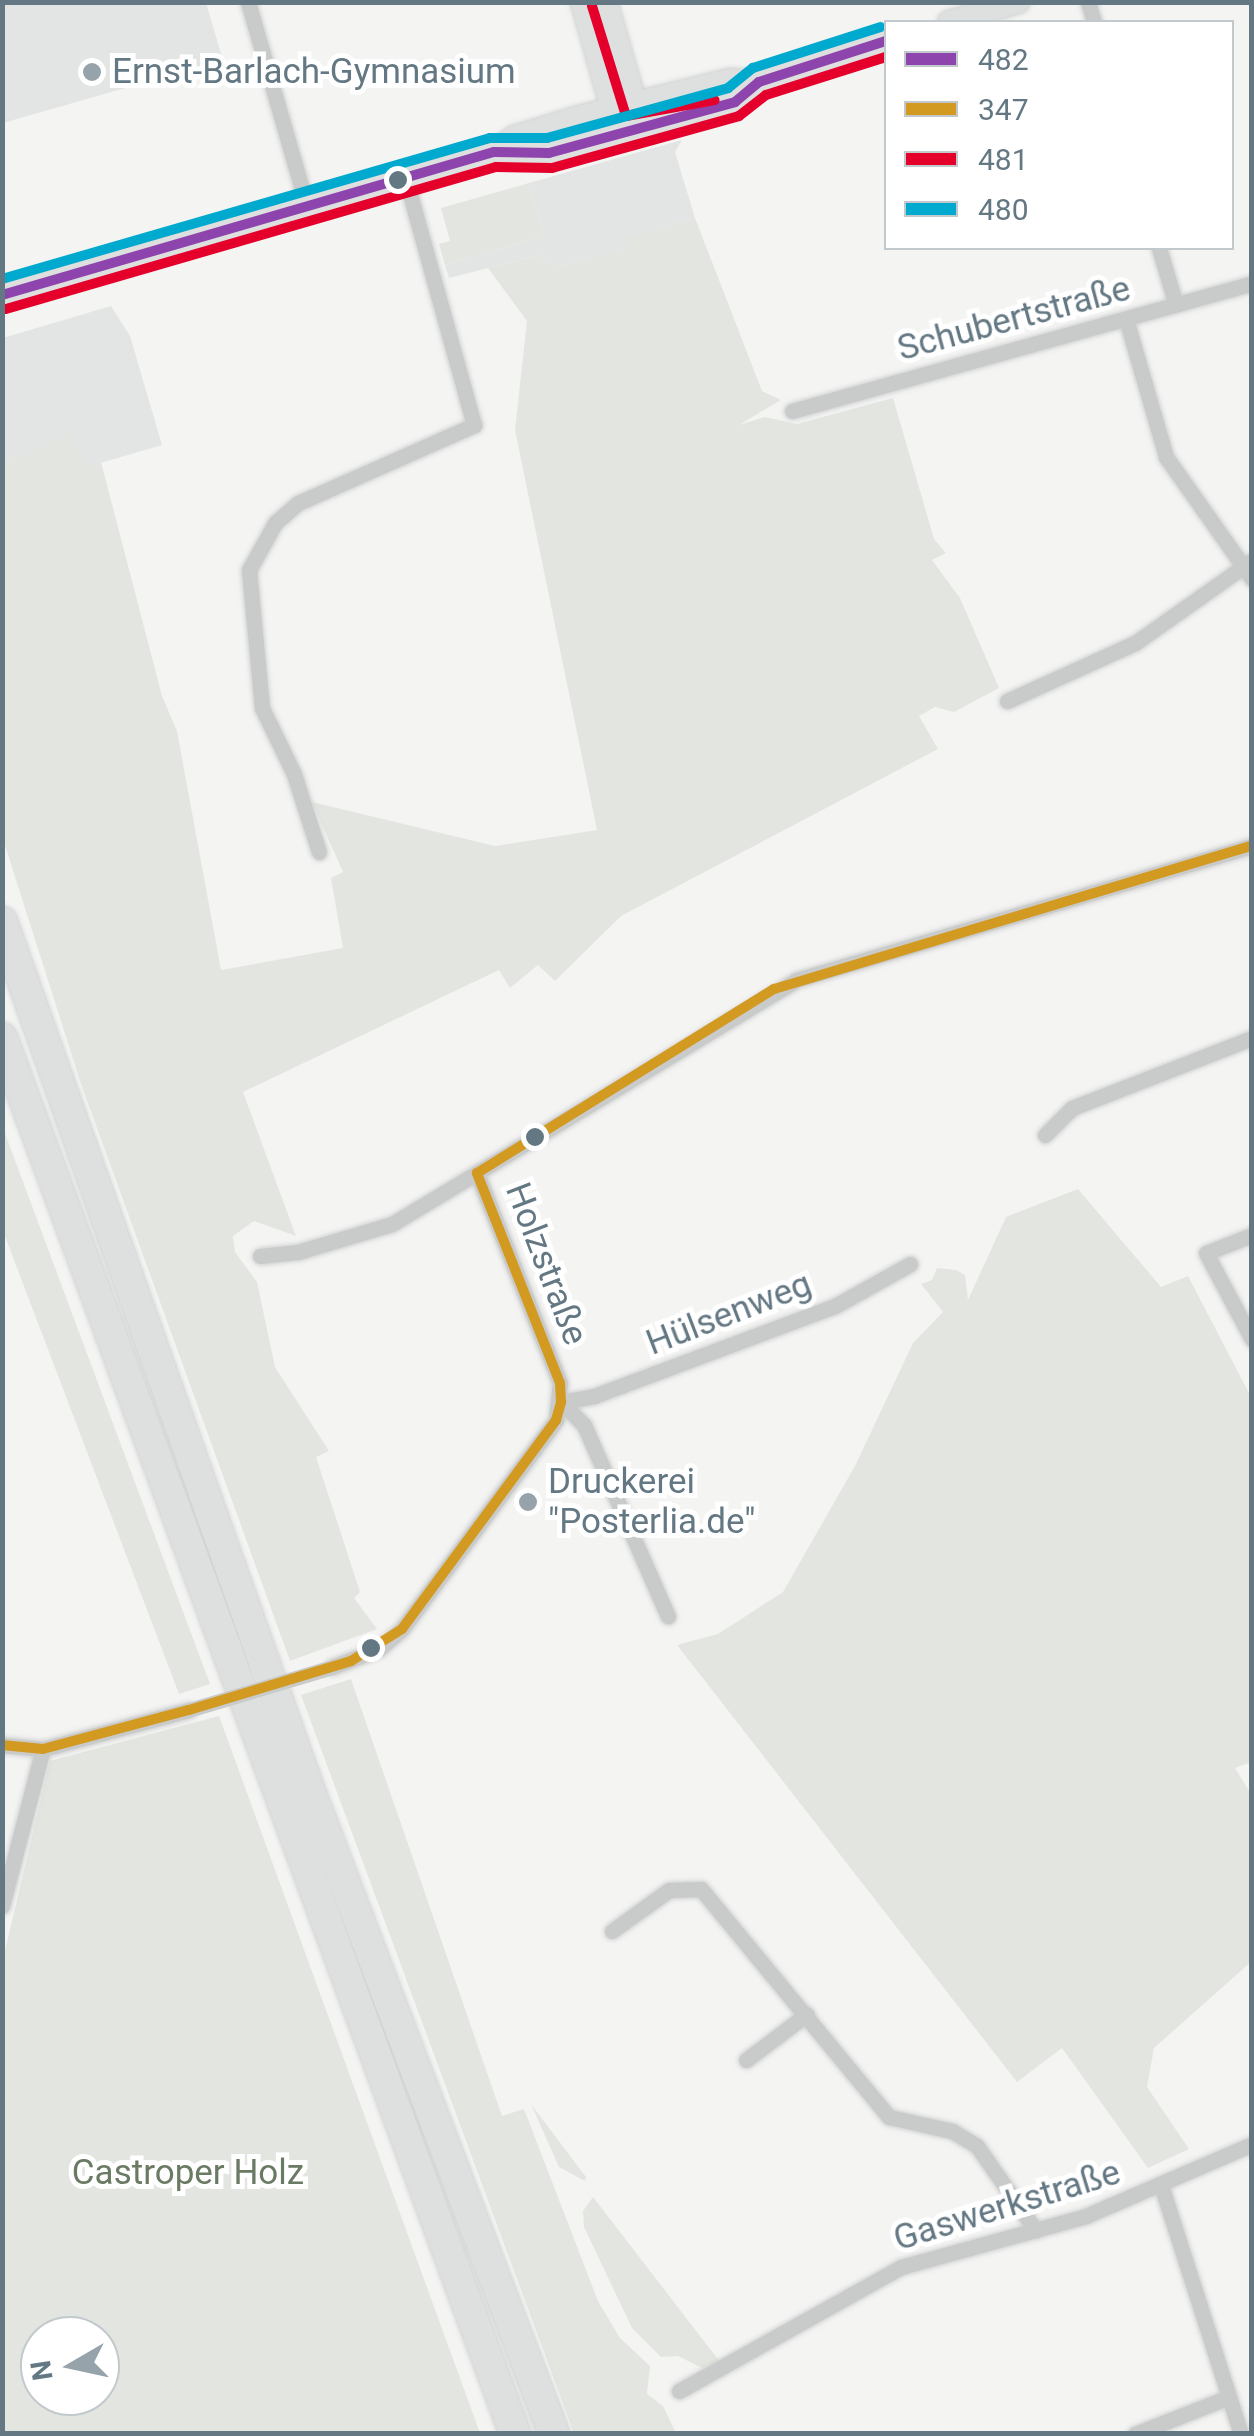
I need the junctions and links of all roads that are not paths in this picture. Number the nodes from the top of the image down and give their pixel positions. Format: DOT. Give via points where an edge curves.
graph roads {
  1 [pos="248,2"];
  2 [pos="582,2"];
  3 [pos="606,2"];
  4 [pos="1018,2"];
  5 [pos="956,20"];
  6 [pos="884,42"];
  7 [pos="759,82"];
  8 [pos="624,106"];
  9 [pos="643,128"];
  10 [pos="620,135"];
  11 [pos="494,152"];
  12 [pos="405,177"];
  13 [pos="306,206"];
  14 [pos="1160,250"];
  15 [pos="1252,283"];
  16 [pos="2,295"];
  17 [pos="1176,305"];
  18 [pos="1126,319"];
  19 [pos="792,411"];
  20 [pos="1249,569"];
  21 [pos="1007,701"];
  22 [pos="1252,846"];
  23 [pos="319,852"];
  24 [pos="2,922"];
  25 [pos="2,1038"];
  26 [pos="1252,1038"];
  27 [pos="1045,1135"];
  28 [pos="478,1173"];
  29 [pos="1252,1236"];
  30 [pos="260,1256"];
  31 [pos="910,1264"];
  32 [pos="1252,1339"];
  33 [pos="562,1402"];
  34 [pos="668,1616"];
  35 [pos="2,1745"];
  36 [pos="43,1749"];
  37 [pos="2,1906"];
  38 [pos="612,1931"];
  39 [pos="807,2014"];
  40 [pos="746,2060"];
  41 [pos="1252,2144"];
  42 [pos="1162,2188"];
  43 [pos="1036,2231"];
  44 [pos="678,2391"];
  45 [pos="1230,2397"];
  46 [pos="515,2434"];
  47 [pos="554,2434"];
  48 [pos="1134,2434"];
  49 [pos="1241,2434"];
  1 -- 13 [label="street"];
  2 -- 8 [label="main road"];
  3 -- 8 [label="main road"];
  4 -- 5 [label="main road"];
  6 -- 7 [label="main road"];
  7 -- 8 [label="main road" via="730,80"];
  7 -- 9 [label="main road" via="735,102"];
  8 -- 9 [label="main road"];
  8 -- 10 [label="main road"];
  8 -- 11 [label="main road" via="515,137"];
  9 -- 10 [label="main road"];
  10 -- 11 [label="main road" via="549,153"];
  11 -- 12 [label="main road"];
  12 -- 13 [label="main road"];
  12 -- 23 [label="street" via="474,425 298,503 275,523 249,570 262,708 294,774"];
  13 -- 16 [label="main road"];
  14 -- 17 [label="street"];
  15 -- 17 [label="street, Schubertstraße"];
  17 -- 18 [label="street, Schubertstraße"];
  18 -- 19 [label="street, Schubertstraße"];
  18 -- 20 [label="street" via="1166,457"];
  20 -- 21 [label="street" via="1135,642"];
  22 -- 28 [label="street, Holzstraße" via="774,990"];
  24 -- 47 [label="highway" via="300,1765"];
  25 -- 46 [label="highway"];
  26 -- 27 [label="street" via="1072,1108"];
  28 -- 30 [label="street" via="392,1224 298,1252"];
  28 -- 33 [label="street, Holzstraße"];
  29 -- 32 [label="street" via="1206,1253"];
  31 -- 33 [label="street, Hülsenweg" via="835,1306"];
  33 -- 34 [label="street" via="584,1425"];
  33 -- 36 [label="street, Holzstraße, bridge" via="556,1420 402,1629 379,1649"];
  35 -- 36 [label="street"];
  36 -- 37 [label="street"];
  38 -- 39 [label="street" via="669,1890 701,1889"];
  39 -- 40 [label="street"];
  39 -- 43 [label="street" via="889,2118 952,2132 978,2146"];
  41 -- 42 [label="street, Gaswerkstraße"];
  42 -- 43 [label="street, Gaswerkstraße"];
  42 -- 45 [label="street"];
  43 -- 44 [label="street, Gaswerkstraße" via="900,2268"];
  45 -- 48 [label="street"];
  45 -- 49 [label="street"];
}
